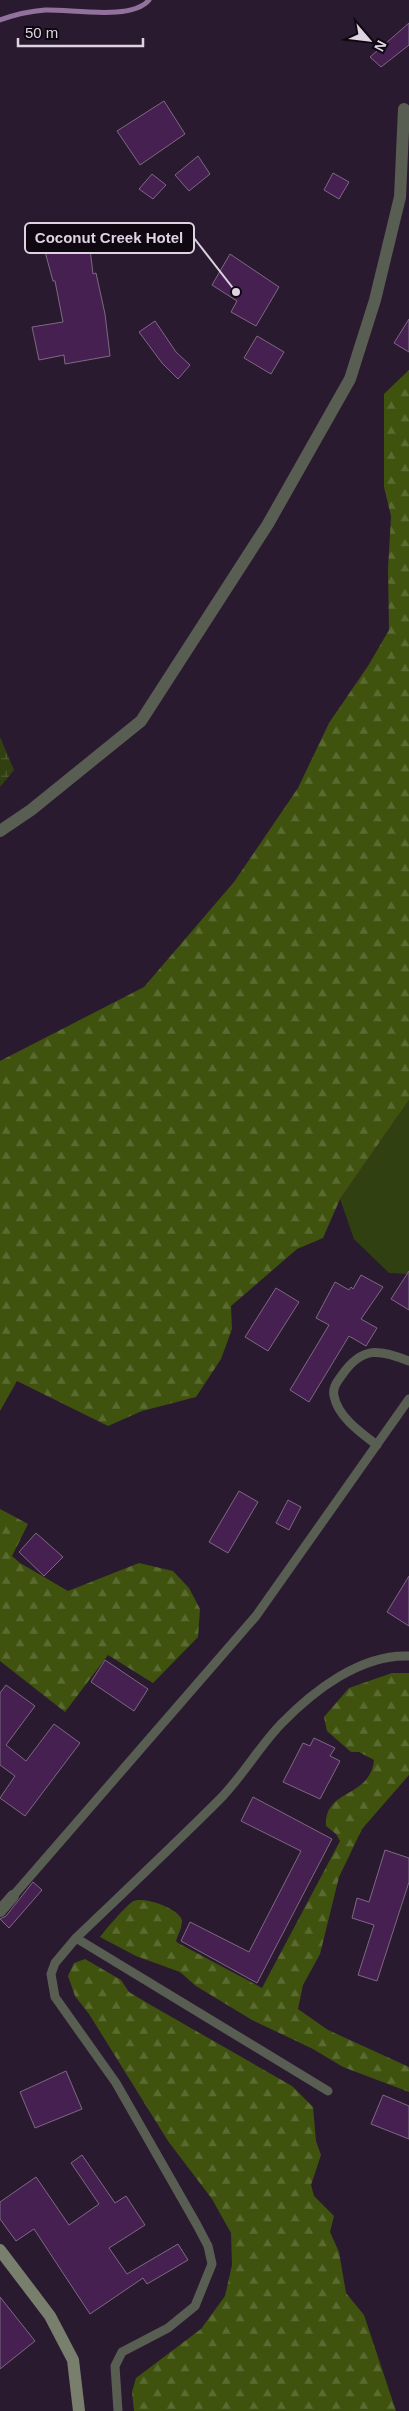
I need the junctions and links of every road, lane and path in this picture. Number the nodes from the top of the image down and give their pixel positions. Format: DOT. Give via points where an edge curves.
graph roads {
  1 [pos="404,109"];
  2 [pos="0,831"];
  3 [pos="409,1362"];
  4 [pos="409,1399"];
  5 [pos="377,1446"];
  6 [pos="409,1656"];
  7 [pos="13,1896"];
  8 [pos="0,1911"];
  9 [pos="76,1938"];
  10 [pos="328,2091"];
  11 [pos="0,2250"];
  12 [pos="4,2264"];
  13 [pos="79,2411"];
  14 [pos="118,2411"];
  1 -- 2 [label="street" via="400,197 375,300 345,388 268,524 141,721 31,810"];
  3 -- 5 [label="lane" via="375,1351 362,1353 350,1362 334,1386 334,1397 347,1420"];
  4 -- 5 [label="lane"];
  5 -- 7 [label="lane" via="256,1616"];
  6 -- 9 [label="lane" via="367,1663 331,1681 282,1723 221,1798"];
  7 -- 8 [label="street"];
  9 -- 10 [label="lane"];
  9 -- 14 [label="lane" via="55,1963 51,1974 55,1997 116,2083 197,2224 208,2246 212,2264 195,2306 168,2328 122,2352 115,2366"];
  11 -- 12 [label="street"];
  12 -- 13 [label="street" via="50,2316 73,2360"];
}
